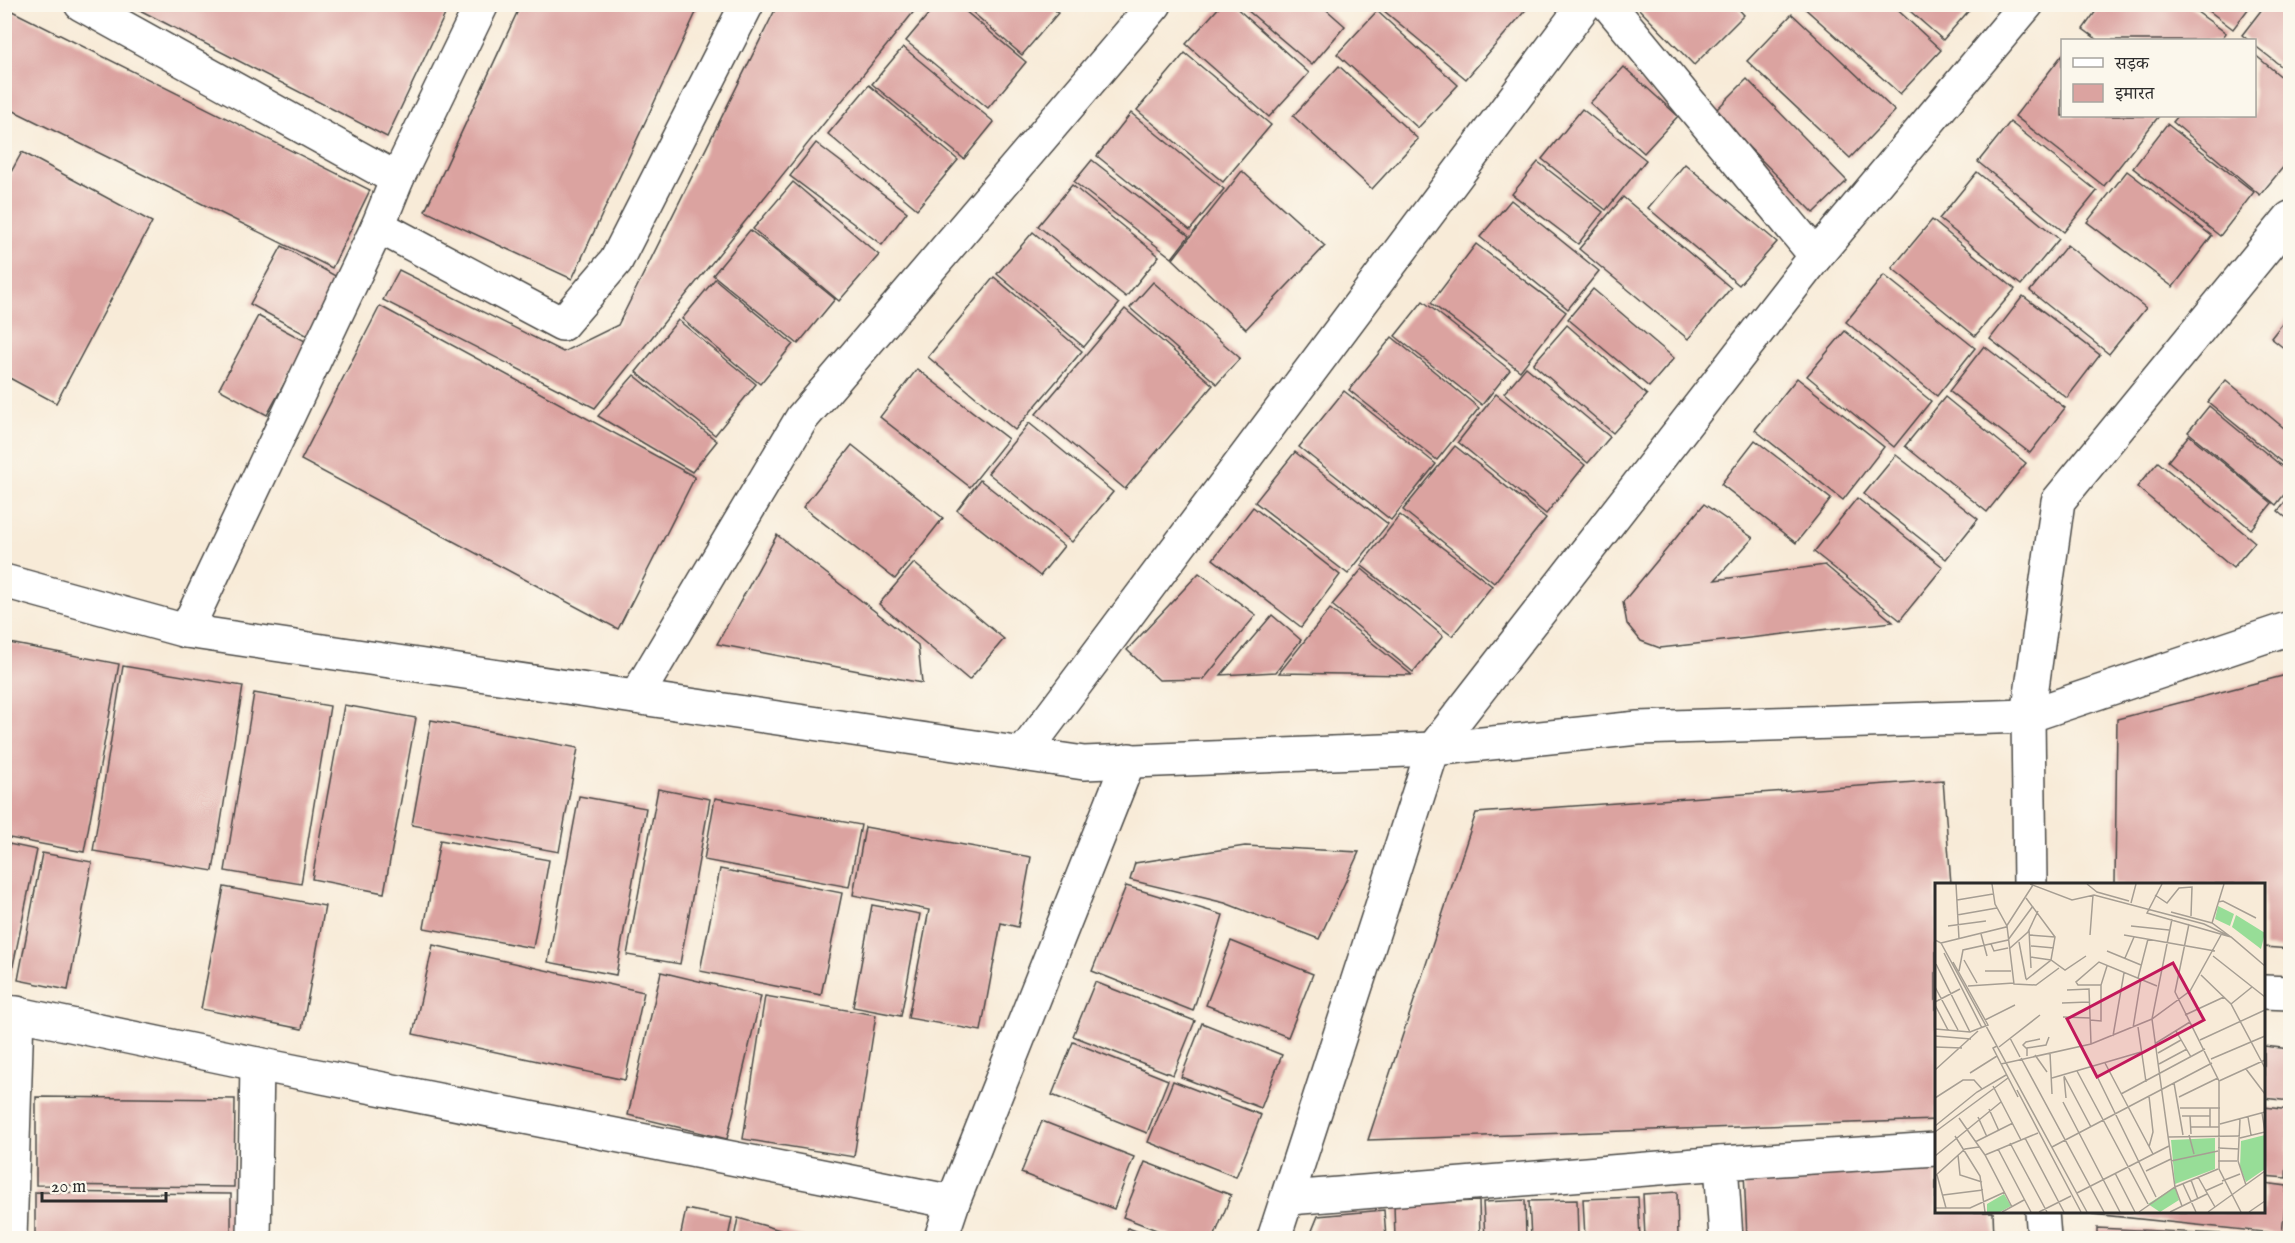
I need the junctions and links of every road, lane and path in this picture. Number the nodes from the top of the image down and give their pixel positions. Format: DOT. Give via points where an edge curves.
graph roads {
  1 [pos="81,4"];
  2 [pos="482,4"];
  3 [pos="747,4"];
  4 [pos="1155,4"];
  5 [pos="1585,4"];
  6 [pos="1608,4"];
  7 [pos="2026,4"];
  8 [pos="397,179"];
  9 [pos="2290,218"];
  10 [pos="378,226"];
  11 [pos="1816,256"];
  12 [pos="4,580"];
  13 [pos="2290,628"];
  14 [pos="186,631"];
  15 [pos="636,697"];
  16 [pos="2028,716"];
  17 [pos="1432,749"];
  18 [pos="1023,754"];
  19 [pos="1129,760"];
  20 [pos="2030,883"];
  21 [pos="2265,992"];
  22 [pos="2290,993"];
  23 [pos="11,1012"];
  24 [pos="258,1064"];
  25 [pos="1935,1149"];
  26 [pos="1721,1162"];
  27 [pos="1289,1198"];
  28 [pos="953,1202"];
  29 [pos="2042,1213"];
  30 [pos="10,1239"];
  31 [pos="254,1239"];
  32 [pos="941,1239"];
  33 [pos="1274,1239"];
  34 [pos="1726,1239"];
  35 [pos="2044,1239"];
  1 -- 8 [label="street"];
  2 -- 8 [label="street"];
  3 -- 10 [label="street" via="616,261 562,324"];
  4 -- 15 [label="street" via="802,418"];
  5 -- 18 [label="street"];
  6 -- 11 [label="street"];
  7 -- 11 [label="street"];
  8 -- 10 [label="street"];
  9 -- 16 [label="street" via="2058,501"];
  10 -- 14 [label="street"];
  11 -- 17 [label="street"];
  12 -- 14 [label="street"];
  13 -- 16 [label="street"];
  14 -- 15 [label="street"];
  15 -- 18 [label="street"];
  16 -- 17 [label="street" via="1638,728"];
  16 -- 20 [label="street"];
  17 -- 19 [label="street"];
  17 -- 27 [label="street"];
  18 -- 19 [label="street" via="1084,763"];
  19 -- 28 [label="street"];
  21 -- 22 [label="street"];
  23 -- 24 [label="street"];
  23 -- 30 [label="street"];
  24 -- 28 [label="street"];
  24 -- 31 [label="street"];
  25 -- 26 [label="street"];
  26 -- 27 [label="street"];
  26 -- 34 [label="street"];
  27 -- 33 [label="street"];
  28 -- 32 [label="street"];
  29 -- 35 [label="street"];
}
